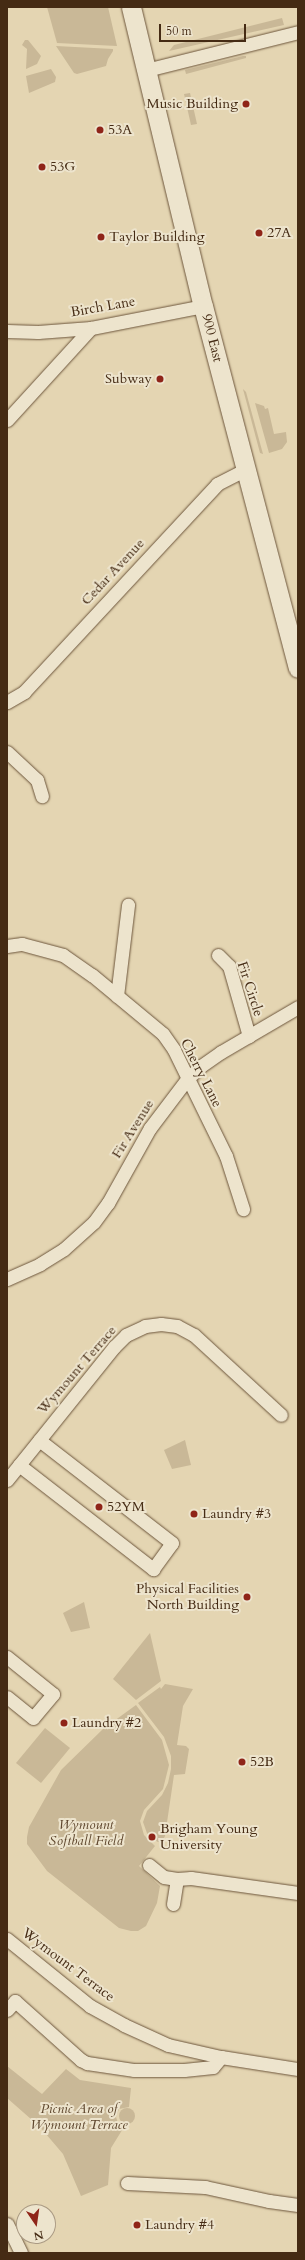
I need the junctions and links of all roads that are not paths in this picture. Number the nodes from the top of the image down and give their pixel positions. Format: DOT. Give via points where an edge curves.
graph roads {
  1 [pos="131,7"];
  2 [pos="298,32"];
  3 [pos="146,70"];
  4 [pos="203,306"];
  5 [pos="91,328"];
  6 [pos="7,331"];
  7 [pos="7,420"];
  8 [pos="247,468"];
  9 [pos="298,668"];
  10 [pos="7,702"];
  11 [pos="7,752"];
  12 [pos="42,796"];
  13 [pos="128,905"];
  14 [pos="7,946"];
  15 [pos="218,955"];
  16 [pos="117,996"];
  17 [pos="298,1007"];
  18 [pos="249,1036"];
  19 [pos="188,1079"];
  20 [pos="243,1209"];
  21 [pos="7,1278"];
  22 [pos="281,1415"];
  23 [pos="39,1440"];
  24 [pos="19,1465"];
  25 [pos="7,1480"];
  26 [pos="7,1657"];
  27 [pos="7,1697"];
  28 [pos="149,1865"];
  29 [pos="177,1879"];
  30 [pos="298,1893"];
  31 [pos="173,1904"];
  32 [pos="7,1939"];
  33 [pos="7,2010"];
  34 [pos="222,2057"];
  35 [pos="298,2069"];
  36 [pos="127,2183"];
  37 [pos="298,2205"];
  38 [pos="7,2224"];
  39 [pos="21,2253"];
  1 -- 3 [label="main road, 900 East"];
  2 -- 3 [label="street"];
  3 -- 4 [label="main road, 900 East"];
  4 -- 5 [label="street, Birch Lane"];
  4 -- 8 [label="main road, 900 East"];
  5 -- 6 [label="street, Birch Lane" via="38,332"];
  5 -- 7 [label="street"];
  8 -- 9 [label="main road, 900 East"];
  8 -- 10 [label="street, Cedar Avenue" via="217,484 24,692"];
  11 -- 12 [label="street" via="37,780"];
  13 -- 16 [label="street"];
  14 -- 16 [label="street, Cherry Lane" via="22,944 63,955"];
  15 -- 18 [label="street, Fir Circle" via="229,966"];
  16 -- 19 [label="street, Cherry Lane" via="163,1034"];
  17 -- 18 [label="street, Fir Avenue"];
  18 -- 19 [label="street, Fir Avenue" via="221,1052"];
  19 -- 20 [label="street, Cherry Lane" via="226,1156"];
  19 -- 21 [label="street, Fir Avenue" via="150,1128 108,1203 94,1222 58,1253"];
  22 -- 23 [label="street, Wymount Terrace" via="194,1335 177,1326 161,1324 145,1326 126,1335"];
  23 -- 24 [label="street, Wymount Terrace"];
  23 -- 24 [label="street" via="172,1543 153,1569"];
  24 -- 25 [label="street, Wymount Terrace"];
  26 -- 27 [label="street" via="52,1694 33,1718"];
  28 -- 29 [label="street" via="164,1877"];
  29 -- 30 [label="street" via="191,1878"];
  29 -- 31 [label="street"];
  32 -- 34 [label="street, Wymount Terrace" via="90,2006 124,2025 168,2045"];
  33 -- 34 [label="street" via="15,2001 81,2060 88,2063 156,2071 213,2067"];
  34 -- 35 [label="street, Wymount Terrace"];
  36 -- 37 [label="street" via="205,2187 269,2202"];
  38 -- 39 [label="street"];
}
